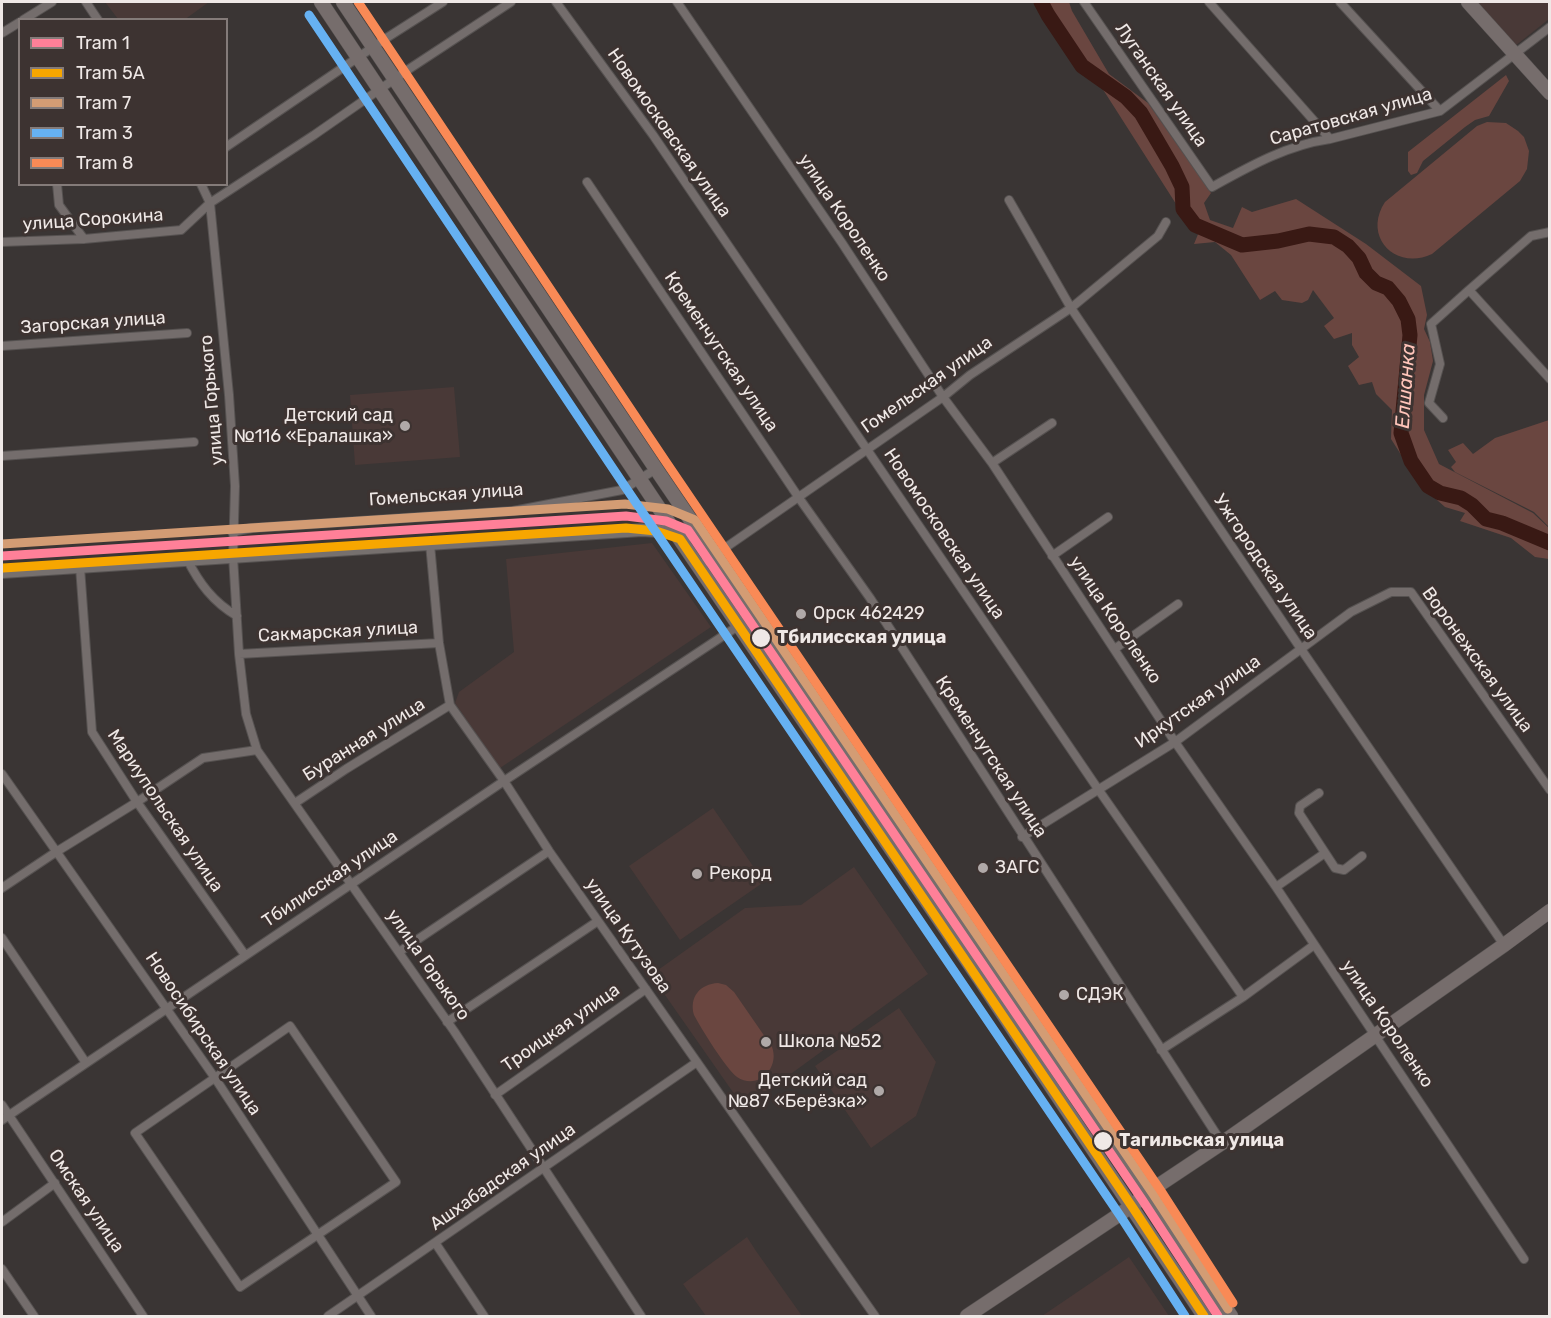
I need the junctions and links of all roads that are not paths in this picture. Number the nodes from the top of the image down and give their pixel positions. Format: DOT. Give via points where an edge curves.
graph roads {
  1 [pos="51,2"];
  2 [pos="86,2"];
  3 [pos="321,2"];
  4 [pos="343,2"];
  5 [pos="443,2"];
  6 [pos="511,2"];
  7 [pos="556,2"];
  8 [pos="677,2"];
  9 [pos="1084,2"];
  10 [pos="1209,2"];
  11 [pos="1340,2"];
  12 [pos="1468,2"];
  13 [pos="26,18"];
  14 [pos="97,18"];
  15 [pos="18,23"];
  16 [pos="1550,27"];
  17 [pos="2,33"];
  18 [pos="374,47"];
  19 [pos="1515,56"];
  20 [pos="359,57"];
  21 [pos="396,79"];
  22 [pos="381,90"];
  23 [pos="1550,93"];
  24 [pos="1440,111"];
  25 [pos="1330,139"];
  26 [pos="228,146"];
  27 [pos="586,182"];
  28 [pos="57,186"];
  29 [pos="202,186"];
  30 [pos="1212,187"];
  31 [pos="1009,200"];
  32 [pos="210,203"];
  33 [pos="1166,222"];
  34 [pos="1549,233"];
  35 [pos="84,239"];
  36 [pos="501,239"];
  37 [pos="2,242"];
  38 [pos="487,249"];
  39 [pos="1469,290"];
  40 [pos="1071,308"];
  41 [pos="187,333"];
  42 [pos="2,346"];
  43 [pos="1550,379"];
  44 [pos="943,397"];
  45 [pos="1443,418"];
  46 [pos="1052,423"];
  47 [pos="194,442"];
  48 [pos="867,450"];
  49 [pos="2,456"];
  50 [pos="992,463"];
  51 [pos="656,469"];
  52 [pos="640,479"];
  53 [pos="799,498"];
  54 [pos="1108,517"];
  55 [pos="232,532"];
  56 [pos="675,532"];
  57 [pos="703,538"];
  58 [pos="430,544"];
  59 [pos="233,556"];
  60 [pos="714,556"];
  61 [pos="1052,556"];
  62 [pos="187,560"];
  63 [pos="80,567"];
  64 [pos="699,567"];
  65 [pos="2,572"];
  66 [pos="1391,592"];
  67 [pos="1178,604"];
  68 [pos="237,616"];
  69 [pos="738,626"];
  70 [pos="440,643"];
  71 [pos="1116,648"];
  72 [pos="1301,649"];
  73 [pos="239,654"];
  74 [pos="806,690"];
  75 [pos="789,701"];
  76 [pos="450,705"];
  77 [pos="1175,741"];
  78 [pos="257,750"];
  79 [pos="2,774"];
  80 [pos="504,781"];
  81 [pos="1098,789"];
  82 [pos="1550,790"];
  83 [pos="1319,793"];
  84 [pos="137,802"];
  85 [pos="296,803"];
  86 [pos="904,834"];
  87 [pos="1022,837"];
  88 [pos="887,844"];
  89 [pos="549,851"];
  90 [pos="56,852"];
  91 [pos="1326,853"];
  92 [pos="1362,856"];
  93 [pos="352,884"];
  94 [pos="1276,887"];
  95 [pos="2,888"];
  96 [pos="1550,911"];
  97 [pos="598,921"];
  98 [pos="968,929"];
  99 [pos="2,938"];
  100 [pos="952,940"];
  101 [pos="1314,945"];
  102 [pos="1504,945"];
  103 [pos="399,952"];
  104 [pos="246,955"];
  105 [pos="995,968"];
  106 [pos="979,978"];
  107 [pos="646,989"];
  108 [pos="1243,997"];
  109 [pos="166,1009"];
  110 [pos="447,1022"];
  111 [pos="1373,1035"];
  112 [pos="1161,1050"];
  113 [pos="696,1062"];
  114 [pos="86,1063"];
  115 [pos="215,1078"];
  116 [pos="1072,1081"];
  117 [pos="1055,1093"];
  118 [pos="495,1095"];
  119 [pos="2,1105"];
  120 [pos="5,1117"];
  121 [pos="1222,1143"];
  122 [pos="543,1168"];
  123 [pos="55,1183"];
  124 [pos="1147,1193"];
  125 [pos="1132,1206"];
  126 [pos="2,1222"];
  127 [pos="317,1235"];
  128 [pos="436,1244"];
  129 [pos="1524,1259"];
  130 [pos="2,1269"];
  131 [pos="357,1295"];
  132 [pos="34,1317"];
  133 [pos="143,1317"];
  134 [pos="328,1317"];
  135 [pos="371,1317"];
  136 [pos="484,1317"];
  137 [pos="641,1317"];
  138 [pos="875,1317"];
  139 [pos="967,1317"];
  140 [pos="1204,1317"];
  141 [pos="1231,1317"];
  1 -- 13 [label="street"];
  2 -- 14 [label="street"];
  3 -- 20 [label="main road"];
  4 -- 18 [label="main road"];
  5 -- 18 [label="street"];
  6 -- 21 [label="street, улица Сорокина"];
  7 -- 48 [label="street, Новомосковская улица" via="653,135"];
  8 -- 44 [label="street, улица Короленко"];
  9 -- 30 [label="street, Луганская улица"];
  10 -- 25 [label="street"];
  11 -- 24 [label="street"];
  12 -- 19 [label="main road"];
  15 -- 17 [label="street"];
  16 -- 19 [label="street, Саратовская улица"];
  18 -- 20 [label="street"];
  18 -- 21 [label="main road"];
  19 -- 23 [label="main road"];
  19 -- 24 [label="street, Саратовская улица"];
  20 -- 22 [label="main road"];
  20 -- 26 [label="street"];
  21 -- 22 [label="street, улица Сорокина"];
  21 -- 36 [label="main road"];
  22 -- 32 [label="street, улица Сорокина"];
  22 -- 38 [label="main road"];
  24 -- 25 [label="street, Саратовская улица"];
  25 -- 30 [label="street, Саратовская улица" via="1260,160"];
  27 -- 53 [label="street, Кременчугская улица"];
  28 -- 35 [label="street" via="59,206"];
  29 -- 32 [label="street, улица Горького"];
  31 -- 40 [label="street, Ужгородская улица"];
  32 -- 35 [label="street, улица Сорокина" via="181,230"];
  32 -- 55 [label="street, улица Горького" via="229,395 235,486"];
  33 -- 40 [label="street, Гомельская улица" via="1158,236"];
  34 -- 39 [label="street" via="1531,236"];
  35 -- 37 [label="street, улица Сорокина"];
  36 -- 38 [label="street"];
  36 -- 51 [label="main road"];
  38 -- 52 [label="main road"];
  39 -- 43 [label="street"];
  39 -- 45 [label="street" via="1431,324 1440,364 1429,403"];
  40 -- 44 [label="street, Гомельская улица"];
  40 -- 72 [label="street, Ужгородская улица"];
  41 -- 42 [label="street, Загорская улица"];
  44 -- 48 [label="street, Гомельская улица"];
  44 -- 50 [label="street, улица Короленко"];
  46 -- 50 [label="street"];
  47 -- 49 [label="street"];
  48 -- 53 [label="street, Гомельская улица"];
  48 -- 81 [label="street, Новомосковская улица"];
  50 -- 61 [label="street, улица Короленко"];
  51 -- 52 [label="street, Гомельская улица"];
  51 -- 57 [label="main road"];
  52 -- 55 [label="street, Гомельская улица" via="622,490 513,511"];
  52 -- 56 [label="main road"];
  53 -- 60 [label="street, Гомельская улица"];
  53 -- 87 [label="street, Кременчугская улица" via="870,598"];
  54 -- 61 [label="street"];
  55 -- 59 [label="street, улица Горького"];
  56 -- 57 [label="street"];
  56 -- 58 [label="street" via="642,530"];
  56 -- 64 [label="main road"];
  57 -- 60 [label="main road"];
  58 -- 59 [label="street"];
  58 -- 70 [label="street, улица Кутузова"];
  59 -- 62 [label="street"];
  59 -- 68 [label="street, улица Горького"];
  60 -- 64 [label="street, Гомельская улица"];
  60 -- 74 [label="main road"];
  61 -- 71 [label="street, улица Короленко"];
  62 -- 63 [label="street"];
  62 -- 68 [label="street" via="205,590"];
  63 -- 65 [label="street"];
  63 -- 84 [label="street, Мариупольская улица" via="92,732"];
  64 -- 69 [label="main road"];
  66 -- 72 [label="street, Иркутская улица" via="1351,612"];
  66 -- 82 [label="street, Воронежская улица" via="1411,592"];
  67 -- 71 [label="street"];
  68 -- 73 [label="street, улица Горького"];
  69 -- 75 [label="main road"];
  69 -- 80 [label="street, Тбилисская улица"];
  70 -- 73 [label="street, Сакмарская улица"];
  70 -- 76 [label="street, улица Кутузова"];
  71 -- 77 [label="street, улица Короленко"];
  72 -- 77 [label="street, Иркутская улица"];
  72 -- 102 [label="street, Ужгородская улица"];
  73 -- 78 [label="street, улица Горького" via="246,714"];
  74 -- 75 [label="street"];
  74 -- 86 [label="main road"];
  75 -- 88 [label="main road"];
  76 -- 80 [label="street, улица Кутузова"];
  76 -- 85 [label="street, Буранная улица"];
  77 -- 81 [label="street, Иркутская улица"];
  77 -- 94 [label="street, улица Короленко"];
  78 -- 84 [label="street" via="203,758"];
  78 -- 85 [label="street, улица Горького"];
  79 -- 90 [label="street, Новосибирская улица"];
  80 -- 89 [label="street, улица Кутузова"];
  80 -- 93 [label="street, Тбилисская улица"];
  81 -- 87 [label="street, Иркутская улица"];
  81 -- 108 [label="street, Новомосковская улица"];
  83 -- 91 [label="street" via="1300,806 1299,813"];
  84 -- 90 [label="street"];
  84 -- 104 [label="street, Мариупольская улица"];
  85 -- 93 [label="street, улица Горького"];
  86 -- 88 [label="street"];
  86 -- 98 [label="main road"];
  87 -- 112 [label="street, Кременчугская улица"];
  88 -- 100 [label="main road"];
  89 -- 97 [label="street, улица Кутузова"];
  89 -- 103 [label="street"];
  90 -- 95 [label="street"];
  90 -- 109 [label="street, Новосибирская улица"];
  91 -- 92 [label="street" via="1335,868 1344,870"];
  91 -- 94 [label="street"];
  93 -- 103 [label="street, улица Горького"];
  93 -- 104 [label="street, Тбилисская улица"];
  94 -- 101 [label="street, улица Короленко"];
  96 -- 102 [label="main road"];
  97 -- 107 [label="street, улица Кутузова"];
  97 -- 110 [label="street"];
  98 -- 100 [label="street"];
  98 -- 105 [label="main road"];
  99 -- 114 [label="street"];
  100 -- 106 [label="main road"];
  101 -- 108 [label="street"];
  101 -- 111 [label="street, улица Короленко"];
  102 -- 111 [label="main road"];
  103 -- 110 [label="street, улица Горького"];
  104 -- 109 [label="street, Тбилисская улица"];
  105 -- 106 [label="street"];
  105 -- 116 [label="main road"];
  106 -- 117 [label="main road"];
  107 -- 113 [label="street, улица Кутузова"];
  107 -- 118 [label="street, Троицкая улица"];
  108 -- 112 [label="street"];
  109 -- 114 [label="street, Тбилисская улица"];
  109 -- 115 [label="street, Новосибирская улица"];
  110 -- 118 [label="street, улица Горького"];
  111 -- 121 [label="main road"];
  111 -- 129 [label="street, улица Короленко"];
  112 -- 121 [label="street, Кременчугская улица"];
  113 -- 122 [label="street, Ашхабадская улица"];
  113 -- 138 [label="street, улица Кутузова"];
  114 -- 120 [label="street, Тбилисская улица"];
  115 -- 127 [label="street, Новосибирская улица"];
  115 -- 127 [label="street" via="290,1026 396,1182"];
  115 -- 127 [label="street" via="135,1133 240,1287"];
  116 -- 117 [label="street"];
  116 -- 124 [label="main road"];
  117 -- 125 [label="main road"];
  118 -- 122 [label="street, улица Горького"];
  119 -- 120 [label="street, Омская улица"];
  120 -- 123 [label="street, Омская улица"];
  121 -- 124 [label="main road"];
  122 -- 128 [label="street, Ашхабадская улица"];
  122 -- 137 [label="street, улица Горького"];
  123 -- 126 [label="street"];
  123 -- 133 [label="street, Омская улица"];
  124 -- 125 [label="main road"];
  124 -- 141 [label="main road"];
  125 -- 139 [label="main road"];
  125 -- 140 [label="main road"];
  127 -- 131 [label="street, Новосибирская улица"];
  128 -- 131 [label="street, Ашхабадская улица"];
  128 -- 136 [label="street"];
  130 -- 132 [label="street"];
  131 -- 134 [label="street, Ашхабадская улица"];
  131 -- 135 [label="street, Новосибирская улица"];
}
